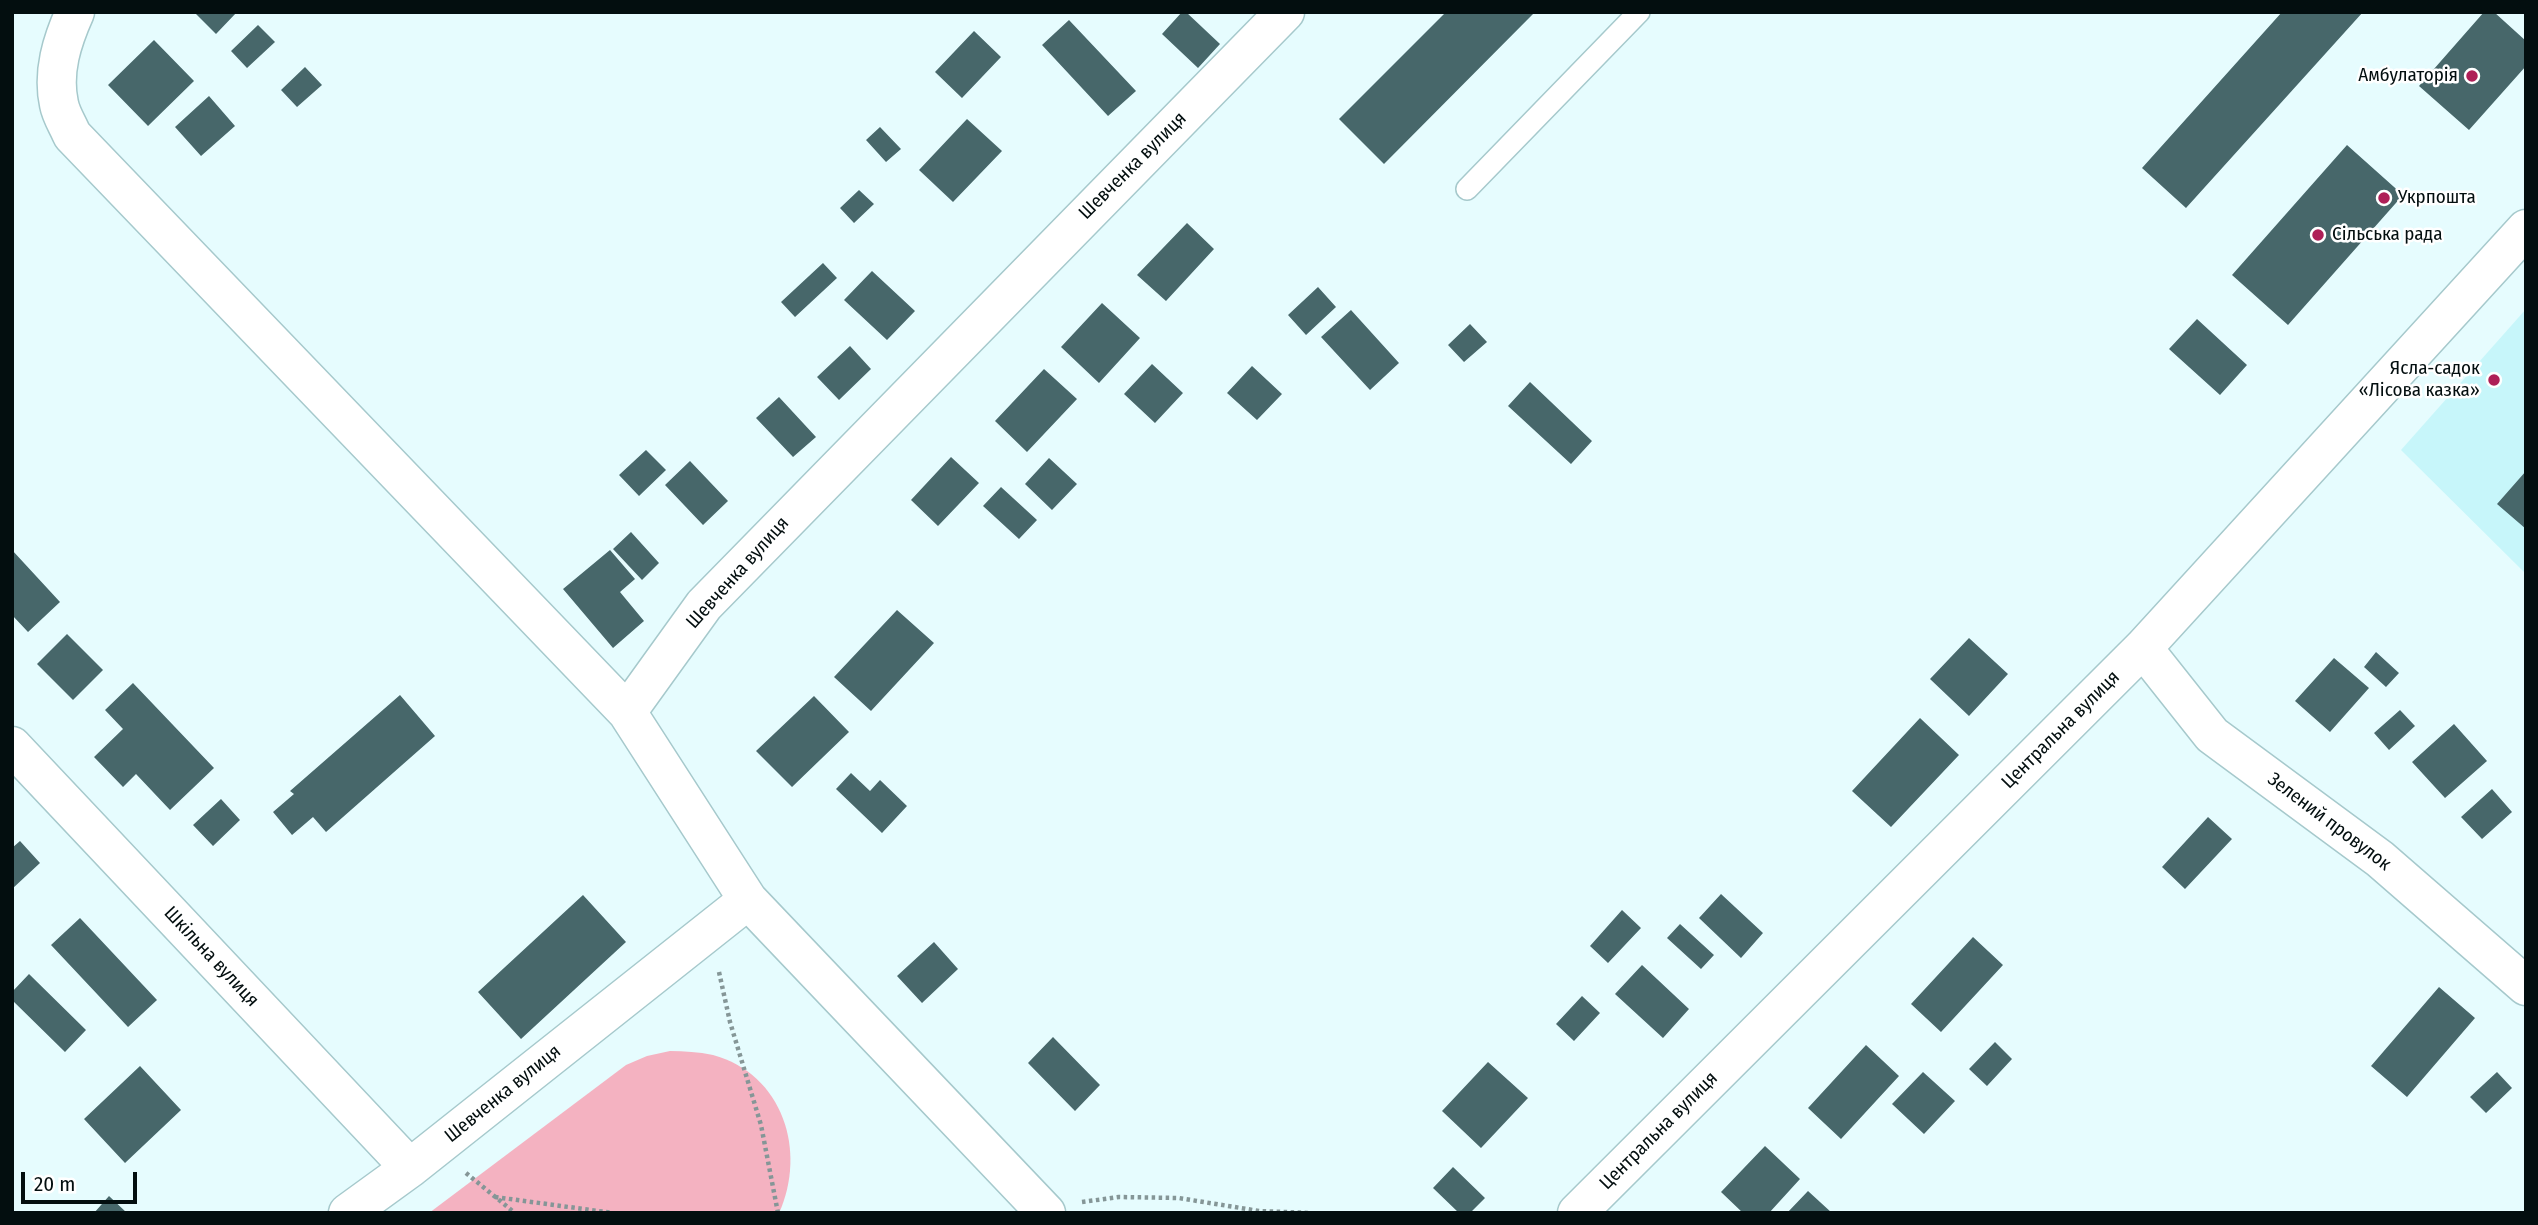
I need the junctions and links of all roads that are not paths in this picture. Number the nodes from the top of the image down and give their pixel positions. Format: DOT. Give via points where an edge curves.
graph roads {
  1 [pos="75,12"];
  2 [pos="1285,12"];
  3 [pos="1639,12"];
  4 [pos="1467,189"];
  5 [pos="2526,229"];
  6 [pos="2143,648"];
  7 [pos="627,712"];
  8 [pos="12,746"];
  9 [pos="748,900"];
  10 [pos="2526,986"];
  11 [pos="423,1159"];
  12 [pos="1043,1210"];
  13 [pos="348,1213"];
  14 [pos="1577,1213"];
  1 -- 7 [label="street" via="62,42 57,78 59,105 72,135"];
  2 -- 7 [label="street, Шевченка вулиця" via="704,605"];
  3 -- 4 [label="lane"];
  5 -- 6 [label="street, Центральна вулиця"];
  6 -- 10 [label="street, Зелений провулок" via="2212,735 2380,859"];
  6 -- 14 [label="street, Центральна вулиця"];
  7 -- 9 [label="street"];
  8 -- 11 [label="street, Шкільна вулиця"];
  9 -- 11 [label="street, Шевченка вулиця"];
  9 -- 12 [label="street"];
  11 -- 13 [label="street, Шевченка вулиця"];
}
